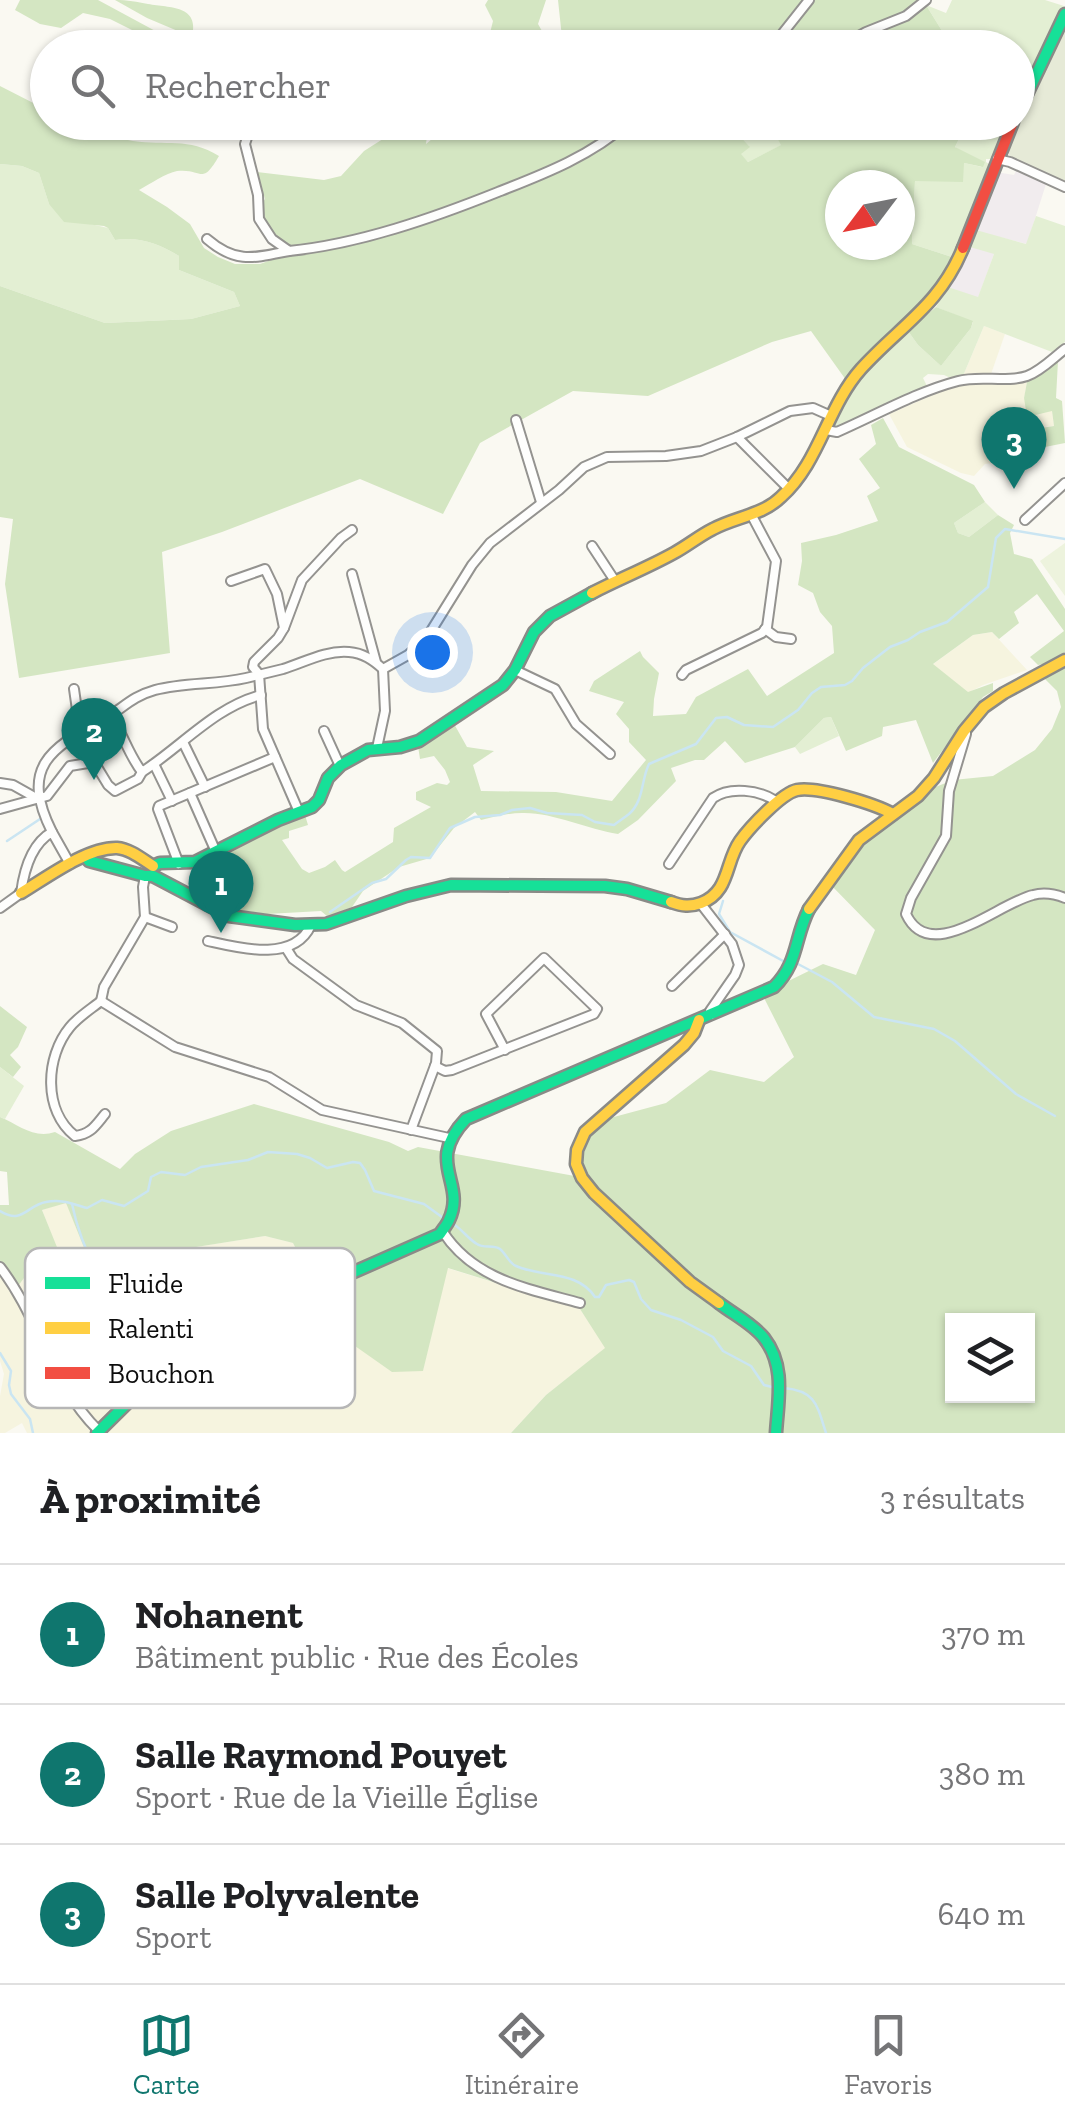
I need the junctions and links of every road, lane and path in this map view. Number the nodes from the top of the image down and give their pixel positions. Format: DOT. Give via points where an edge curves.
graph roads {
  1 [pos="810,0"];
  2 [pos="926,0"];
  3 [pos="1065,14"];
  4 [pos="786,30"];
  5 [pos="876,30"];
  6 [pos="1035,77"];
  7 [pos="246,140"];
  8 [pos="604,140"];
  9 [pos="1005,140"];
  10 [pos="997,159"];
  11 [pos="1065,187"];
  12 [pos="207,239"];
  13 [pos="289,251"];
  14 [pos="1065,349"];
  15 [pos="831,416"];
  16 [pos="516,420"];
  17 [pos="826,430"];
  18 [pos="737,437"];
  19 [pos="1065,483"];
  20 [pos="790,489"];
  21 [pos="541,502"];
  22 [pos="752,514"];
  23 [pos="1025,520"];
  24 [pos="352,530"];
  25 [pos="592,546"];
  26 [pos="352,574"];
  27 [pos="231,581"];
  28 [pos="614,581"];
  29 [pos="284,628"];
  30 [pos="765,630"];
  31 [pos="776,637"];
  32 [pos="792,639"];
  33 [pos="776,649"];
  34 [pos="1065,660"];
  35 [pos="379,666"];
  36 [pos="516,670"];
  37 [pos="259,674"];
  38 [pos="682,675"];
  39 [pos="74,689"];
  40 [pos="262,695"];
  41 [pos="110,716"];
  42 [pos="100,722"];
  43 [pos="85,729"];
  44 [pos="964,730"];
  45 [pos="324,731"];
  46 [pos="183,742"];
  47 [pos="377,748"];
  48 [pos="610,754"];
  49 [pos="275,757"];
  50 [pos="94,762"];
  51 [pos="154,764"];
  52 [pos="340,766"];
  53 [pos="142,772"];
  54 [pos="0,783"];
  55 [pos="204,786"];
  56 [pos="190,793"];
  57 [pos="38,800"];
  58 [pos="172,801"];
  59 [pos="776,801"];
  60 [pos="0,810"];
  61 [pos="299,812"];
  62 [pos="893,814"];
  63 [pos="52,832"];
  64 [pos="216,852"];
  65 [pos="86,858"];
  66 [pos="70,864"];
  67 [pos="179,864"];
  68 [pos="669,864"];
  69 [pos="150,873"];
  70 [pos="21,894"];
  71 [pos="1065,898"];
  72 [pos="701,904"];
  73 [pos="0,908"];
  74 [pos="145,917"];
  75 [pos="310,925"];
  76 [pos="172,928"];
  77 [pos="725,934"];
  78 [pos="208,940"];
  79 [pos="286,948"];
  80 [pos="672,986"];
  81 [pos="101,1001"];
  82 [pos="705,1018"];
  83 [pos="505,1050"];
  84 [pos="434,1066"];
  85 [pos="105,1114"];
  86 [pos="411,1130"];
  87 [pos="449,1138"];
  88 [pos="443,1232"];
  89 [pos="0,1267"];
  90 [pos="355,1272"];
  91 [pos="580,1303"];
  92 [pos="25,1308"];
  93 [pos="79,1408"];
  94 [pos="122,1408"];
  95 [pos="98,1432"];
  96 [pos="776,1433"];
  1 -- 4 [label="street"];
  2 -- 5 [label="street"];
  3 -- 6 [label="street"];
  7 -- 13 [label="street" via="260,219"];
  8 -- 13 [label="street" via="556,168 442,214"];
  9 -- 10 [label="street"];
  10 -- 11 [label="street"];
  10 -- 15 [label="street" via="944,284 859,370"];
  12 -- 13 [label="street" via="236,257"];
  14 -- 17 [label="street" via="1027,376 958,381 836,432"];
  15 -- 17 [label="street"];
  15 -- 18 [label="street" via="813,408 790,411"];
  16 -- 21 [label="street"];
  17 -- 20 [label="street"];
  18 -- 20 [label="street"];
  18 -- 21 [label="street" via="688,454 599,460"];
  19 -- 23 [label="street"];
  20 -- 22 [label="street"];
  21 -- 35 [label="street" via="482,552 426,640"];
  22 -- 28 [label="street"];
  22 -- 30 [label="street" via="777,566"];
  24 -- 29 [label="street" via="302,580"];
  25 -- 28 [label="street"];
  26 -- 35 [label="street"];
  27 -- 29 [label="street" via="265,569"];
  28 -- 36 [label="street" via="543,621"];
  29 -- 37 [label="street" via="254,662"];
  30 -- 31 [label="street"];
  30 -- 38 [label="street"];
  31 -- 32 [label="street"];
  31 -- 33 [label="street"];
  34 -- 44 [label="street" via="988,703"];
  35 -- 37 [label="street" via="358,653 333,652"];
  35 -- 47 [label="street" via="386,712"];
  36 -- 47 [label="street" via="425,738"];
  36 -- 48 [label="street" via="555,689 576,724"];
  37 -- 40 [label="street"];
  37 -- 41 [label="street" via="158,689"];
  39 -- 43 [label="street"];
  40 -- 46 [label="street" via="223,711"];
  40 -- 49 [label="street" via="264,729"];
  41 -- 42 [label="street"];
  41 -- 53 [label="street"];
  42 -- 43 [label="street"];
  42 -- 50 [label="street" via="109,745"];
  43 -- 57 [label="street" via="47,759"];
  44 -- 62 [label="street" via="926,788"];
  44 -- 71 [label="street" via="946,836 911,898 910,924 938,936 1014,901 1038,894"];
  45 -- 52 [label="street"];
  46 -- 51 [label="street"];
  46 -- 55 [label="street"];
  47 -- 52 [label="street"];
  49 -- 55 [label="street"];
  49 -- 61 [label="street"];
  50 -- 53 [label="street" via="112,791"];
  50 -- 57 [label="street" via="70,766"];
  51 -- 53 [label="street"];
  51 -- 58 [label="street"];
  52 -- 61 [label="street" via="317,803"];
  54 -- 57 [label="street"];
  55 -- 56 [label="street"];
  56 -- 58 [label="street"];
  56 -- 64 [label="street"];
  57 -- 60 [label="street"];
  57 -- 63 [label="street"];
  58 -- 67 [label="street" via="158,810"];
  59 -- 62 [label="street" via="808,788"];
  59 -- 68 [label="street" via="753,792 720,793"];
  59 -- 72 [label="street" via="740,842 722,888"];
  61 -- 64 [label="street"];
  62 -- 82 [label="street" via="858,840 817,894 782,980"];
  63 -- 66 [label="street"];
  63 -- 70 [label="street" via="30,857"];
  64 -- 67 [label="street"];
  65 -- 66 [label="street"];
  65 -- 69 [label="street"];
  65 -- 69 [label="street" via="116,848 132,853"];
  66 -- 70 [label="street"];
  67 -- 69 [label="street" via="164,863"];
  69 -- 74 [label="street" via="143,887"];
  69 -- 75 [label="street" via="229,916"];
  70 -- 73 [label="street"];
  72 -- 75 [label="street" via="604,886 466,884"];
  72 -- 77 [label="street"];
  74 -- 76 [label="street"];
  74 -- 81 [label="street"];
  75 -- 79 [label="street"];
  77 -- 80 [label="street"];
  77 -- 82 [label="street" via="739,965"];
  78 -- 79 [label="street" via="254,950"];
  79 -- 84 [label="street" via="356,1005 428,1042 437,1051"];
  81 -- 85 [label="street" via="70,1026 50,1070 66,1129 86,1135"];
  81 -- 86 [label="street" via="175,1047 268,1076 322,1110"];
  82 -- 87 [label="street" via="473,1114"];
  82 -- 96 [label="street" via="684,1045 585,1132 576,1168 690,1282 763,1336 779,1366"];
  83 -- 83 [label="street" via="596,1012 544,958 486,1014"];
  83 -- 84 [label="street" via="448,1071"];
  84 -- 86 [label="street"];
  86 -- 87 [label="street"];
  87 -- 88 [label="street" via="445,1159 454,1208"];
  88 -- 90 [label="street"];
  88 -- 91 [label="street" via="460,1255 486,1272"];
  89 -- 92 [label="street"];
  93 -- 95 [label="street"];
  94 -- 95 [label="street"];
}
